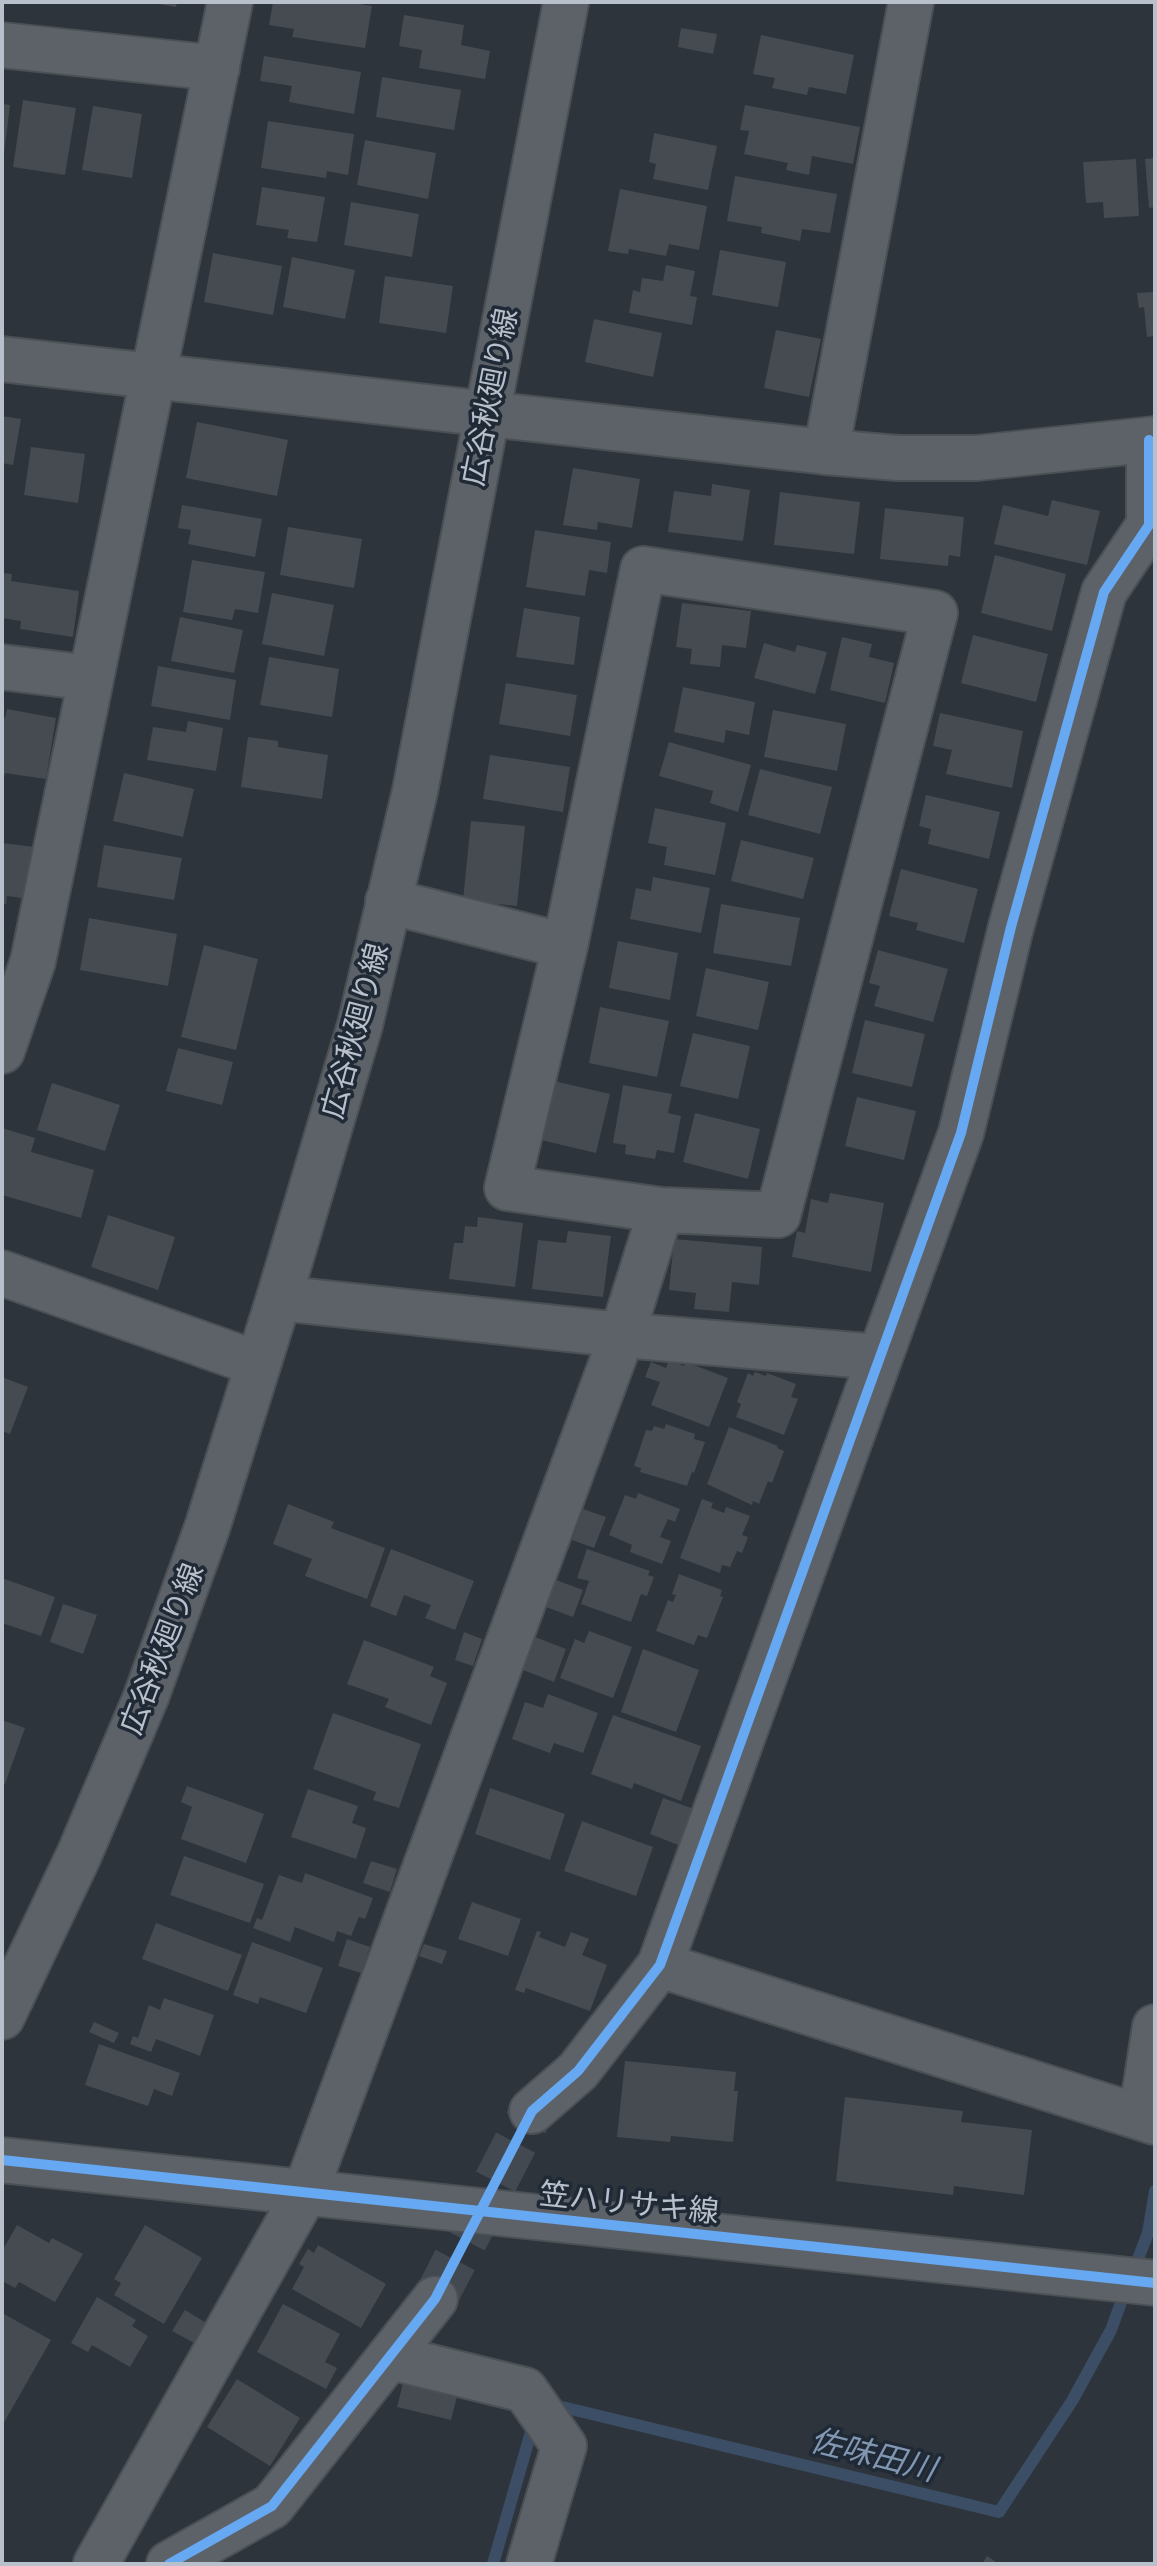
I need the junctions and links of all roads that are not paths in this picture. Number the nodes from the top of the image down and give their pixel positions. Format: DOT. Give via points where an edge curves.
graph roads {
  1 [pos="230,2"];
  2 [pos="566,2"];
  3 [pos="911,2"];
  4 [pos="2,45"];
  5 [pos="217,68"];
  6 [pos="2,359"];
  7 [pos="154,376"];
  8 [pos="487,414"];
  9 [pos="1152,439"];
  10 [pos="826,452"];
  11 [pos="2,667"];
  12 [pos="90,678"];
  13 [pos="388,901"];
  14 [pos="565,946"];
  15 [pos="18,959"];
  16 [pos="2,1051"];
  17 [pos="661,1210"];
  18 [pos="2,1273"];
  19 [pos="279,1298"];
  20 [pos="622,1335"];
  21 [pos="878,1357"];
  22 [pos="258,1364"];
  23 [pos="660,1965"];
  24 [pos="2,2017"];
  25 [pos="1155,2027"];
  26 [pos="532,2111"];
  27 [pos="1148,2119"];
  28 [pos="2,2160"];
  29 [pos="305,2193"];
  30 [pos="1155,2283"];
  31 [pos="435,2299"];
  32 [pos="390,2357"];
  33 [pos="96,2564"];
  34 [pos="169,2564"];
  35 [pos="529,2564"];
  1 -- 5 [label="street"];
  2 -- 8 [label="street, 広谷秋廻り線"];
  3 -- 10 [label="street"];
  4 -- 5 [label="street"];
  5 -- 7 [label="street"];
  6 -- 7 [label="street"];
  7 -- 8 [label="street"];
  7 -- 12 [label="street"];
  8 -- 10 [label="street"];
  8 -- 13 [label="street, 広谷秋廻り線" via="415,791"];
  9 -- 10 [label="street" via="977,458"];
  9 -- 21 [label="street" via="1149,525 1104,592 1011,927 961,1133"];
  11 -- 12 [label="street"];
  12 -- 15 [label="street"];
  13 -- 14 [label="street"];
  13 -- 19 [label="street, 広谷秋廻り線" via="360,1025"];
  14 -- 17 [label="street" via="507,1188"];
  14 -- 17 [label="street" via="643,569 935,613 778,1215"];
  15 -- 16 [label="street"];
  17 -- 20 [label="street"];
  18 -- 22 [label="street"];
  19 -- 20 [label="street"];
  19 -- 22 [label="street, 広谷秋廻り線"];
  20 -- 21 [label="street"];
  20 -- 29 [label="street"];
  21 -- 23 [label="street"];
  22 -- 24 [label="street, 広谷秋廻り線" via="146,1697"];
  23 -- 26 [label="street" via="578,2071"];
  23 -- 27 [label="street"];
  25 -- 27 [label="street"];
  28 -- 29 [label="street, 笠ハリサキ線"];
  29 -- 30 [label="street, 笠ハリサキ線"];
  29 -- 33 [label="street"];
  31 -- 32 [label="street"];
  32 -- 34 [label="street" via="272,2506"];
  32 -- 35 [label="street" via="525,2390 564,2446"];
}
